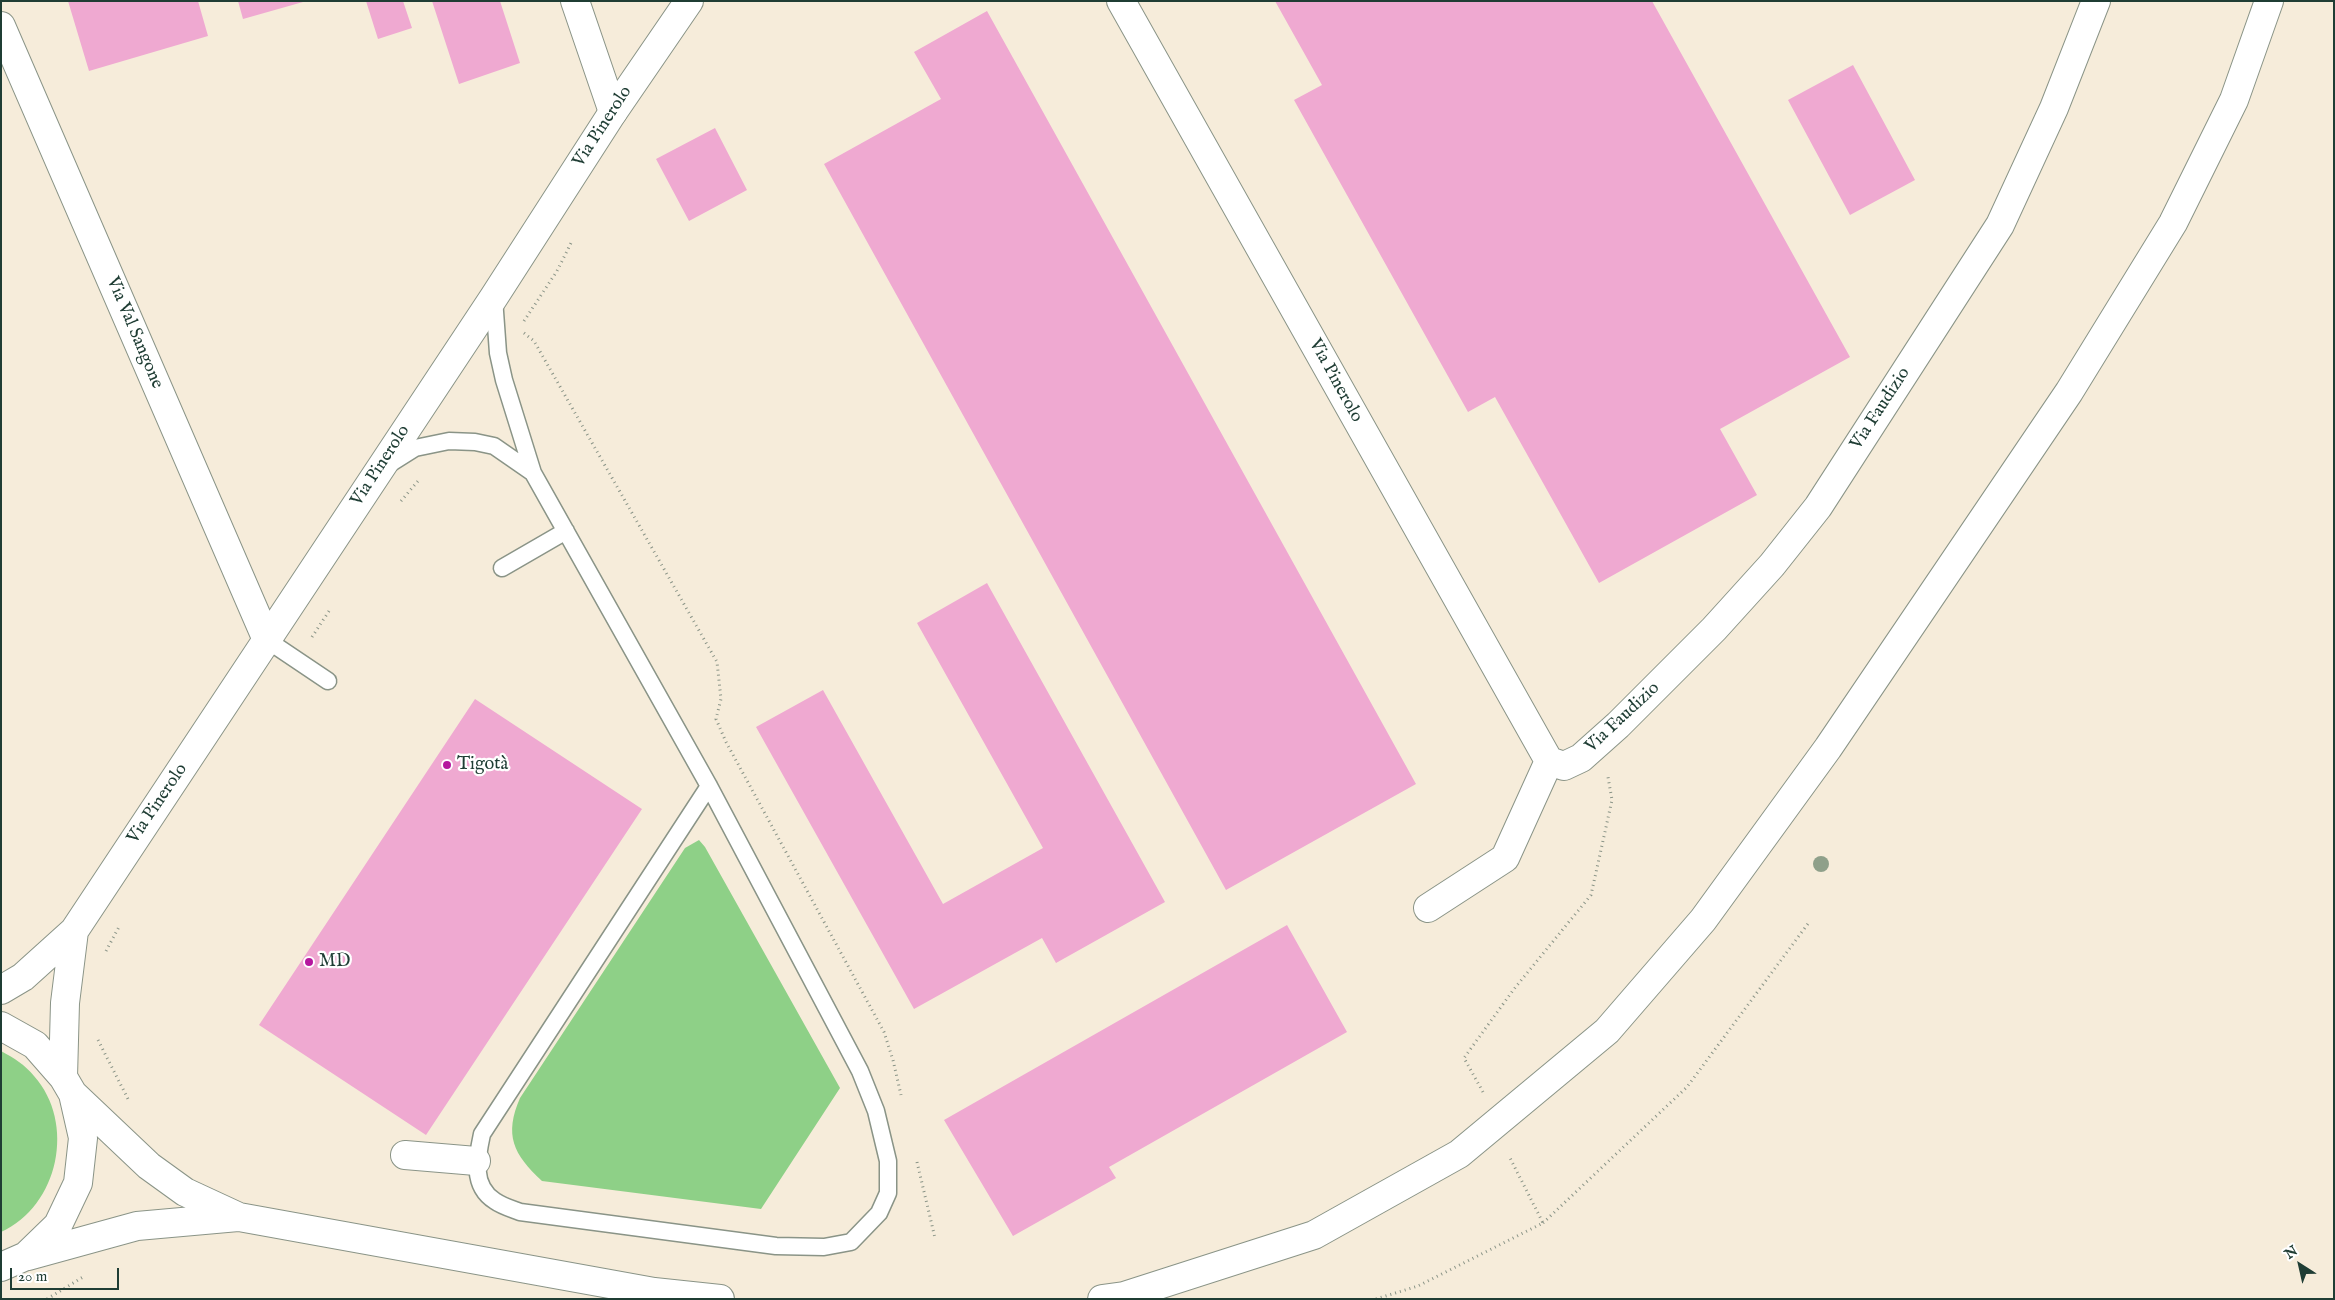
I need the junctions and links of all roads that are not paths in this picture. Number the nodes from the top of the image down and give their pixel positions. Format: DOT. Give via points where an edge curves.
graph roads {
  1 [pos="575,1"];
  2 [pos="689,1"];
  3 [pos="1121,1"];
  4 [pos="2096,1"];
  5 [pos="2269,1"];
  6 [pos="1,26"];
  7 [pos="613,112"];
  8 [pos="494,297"];
  9 [pos="376,473"];
  10 [pos="533,473"];
  11 [pos="566,531"];
  12 [pos="502,568"];
  13 [pos="268,640"];
  14 [pos="328,681"];
  15 [pos="1549,762"];
  16 [pos="709,786"];
  17 [pos="1428,908"];
  18 [pos="74,930"];
  19 [pos="1,990"];
  20 [pos="1,1026"];
  21 [pos="68,1086"];
  22 [pos="405,1155"];
  23 [pos="476,1161"];
  24 [pos="240,1217"];
  25 [pos="26,1256"];
  26 [pos="1,1267"];
  27 [pos="720,1299"];
  28 [pos="1102,1299"];
  1 -- 7 [label="main road"];
  2 -- 7 [label="main road, Via Pinerolo"];
  3 -- 15 [label="main road, Via Pinerolo"];
  4 -- 15 [label="main road, Via Faudizio" via="2054,108 2000,225 1818,507 1772,565 1714,629 1602,740 1581,758 1564,766"];
  5 -- 28 [label="main road" via="2234,100 2173,223 2069,392 1828,748 1703,920 1607,1031 1459,1154 1314,1235 1124,1296"];
  6 -- 13 [label="main road, Via Val Sangone"];
  7 -- 8 [label="main road, Via Pinerolo"];
  8 -- 9 [label="main road, Via Pinerolo"];
  8 -- 10 [label="lane" via="498,353"];
  9 -- 10 [label="lane" via="415,448 449,441 494,446"];
  9 -- 13 [label="main road, Via Pinerolo"];
  10 -- 11 [label="lane"];
  11 -- 12 [label="lane"];
  11 -- 16 [label="lane"];
  13 -- 14 [label="lane"];
  13 -- 18 [label="main road, Via Pinerolo"];
  15 -- 17 [label="main road" via="1506,858"];
  16 -- 23 [label="lane" via="482,1134"];
  16 -- 23 [label="lane" via="860,1071 876,1111 888,1161 888,1193 879,1213 851,1242 824,1247 776,1246 520,1212 494,1201 479,1184"];
  18 -- 19 [label="main road, Via Pinerolo" via="24,978"];
  18 -- 21 [label="main road, Via Pinerolo" via="65,1003"];
  20 -- 21 [label="main road" via="35,1045"];
  21 -- 24 [label="main road" via="149,1166 185,1192"];
  21 -- 25 [label="main road" via="84,1138 78,1183 58,1225"];
  22 -- 23 [label="main road"];
  24 -- 25 [label="main road" via="137,1226"];
  24 -- 27 [label="main road" via="654,1292"];
  25 -- 26 [label="main road"];
}
